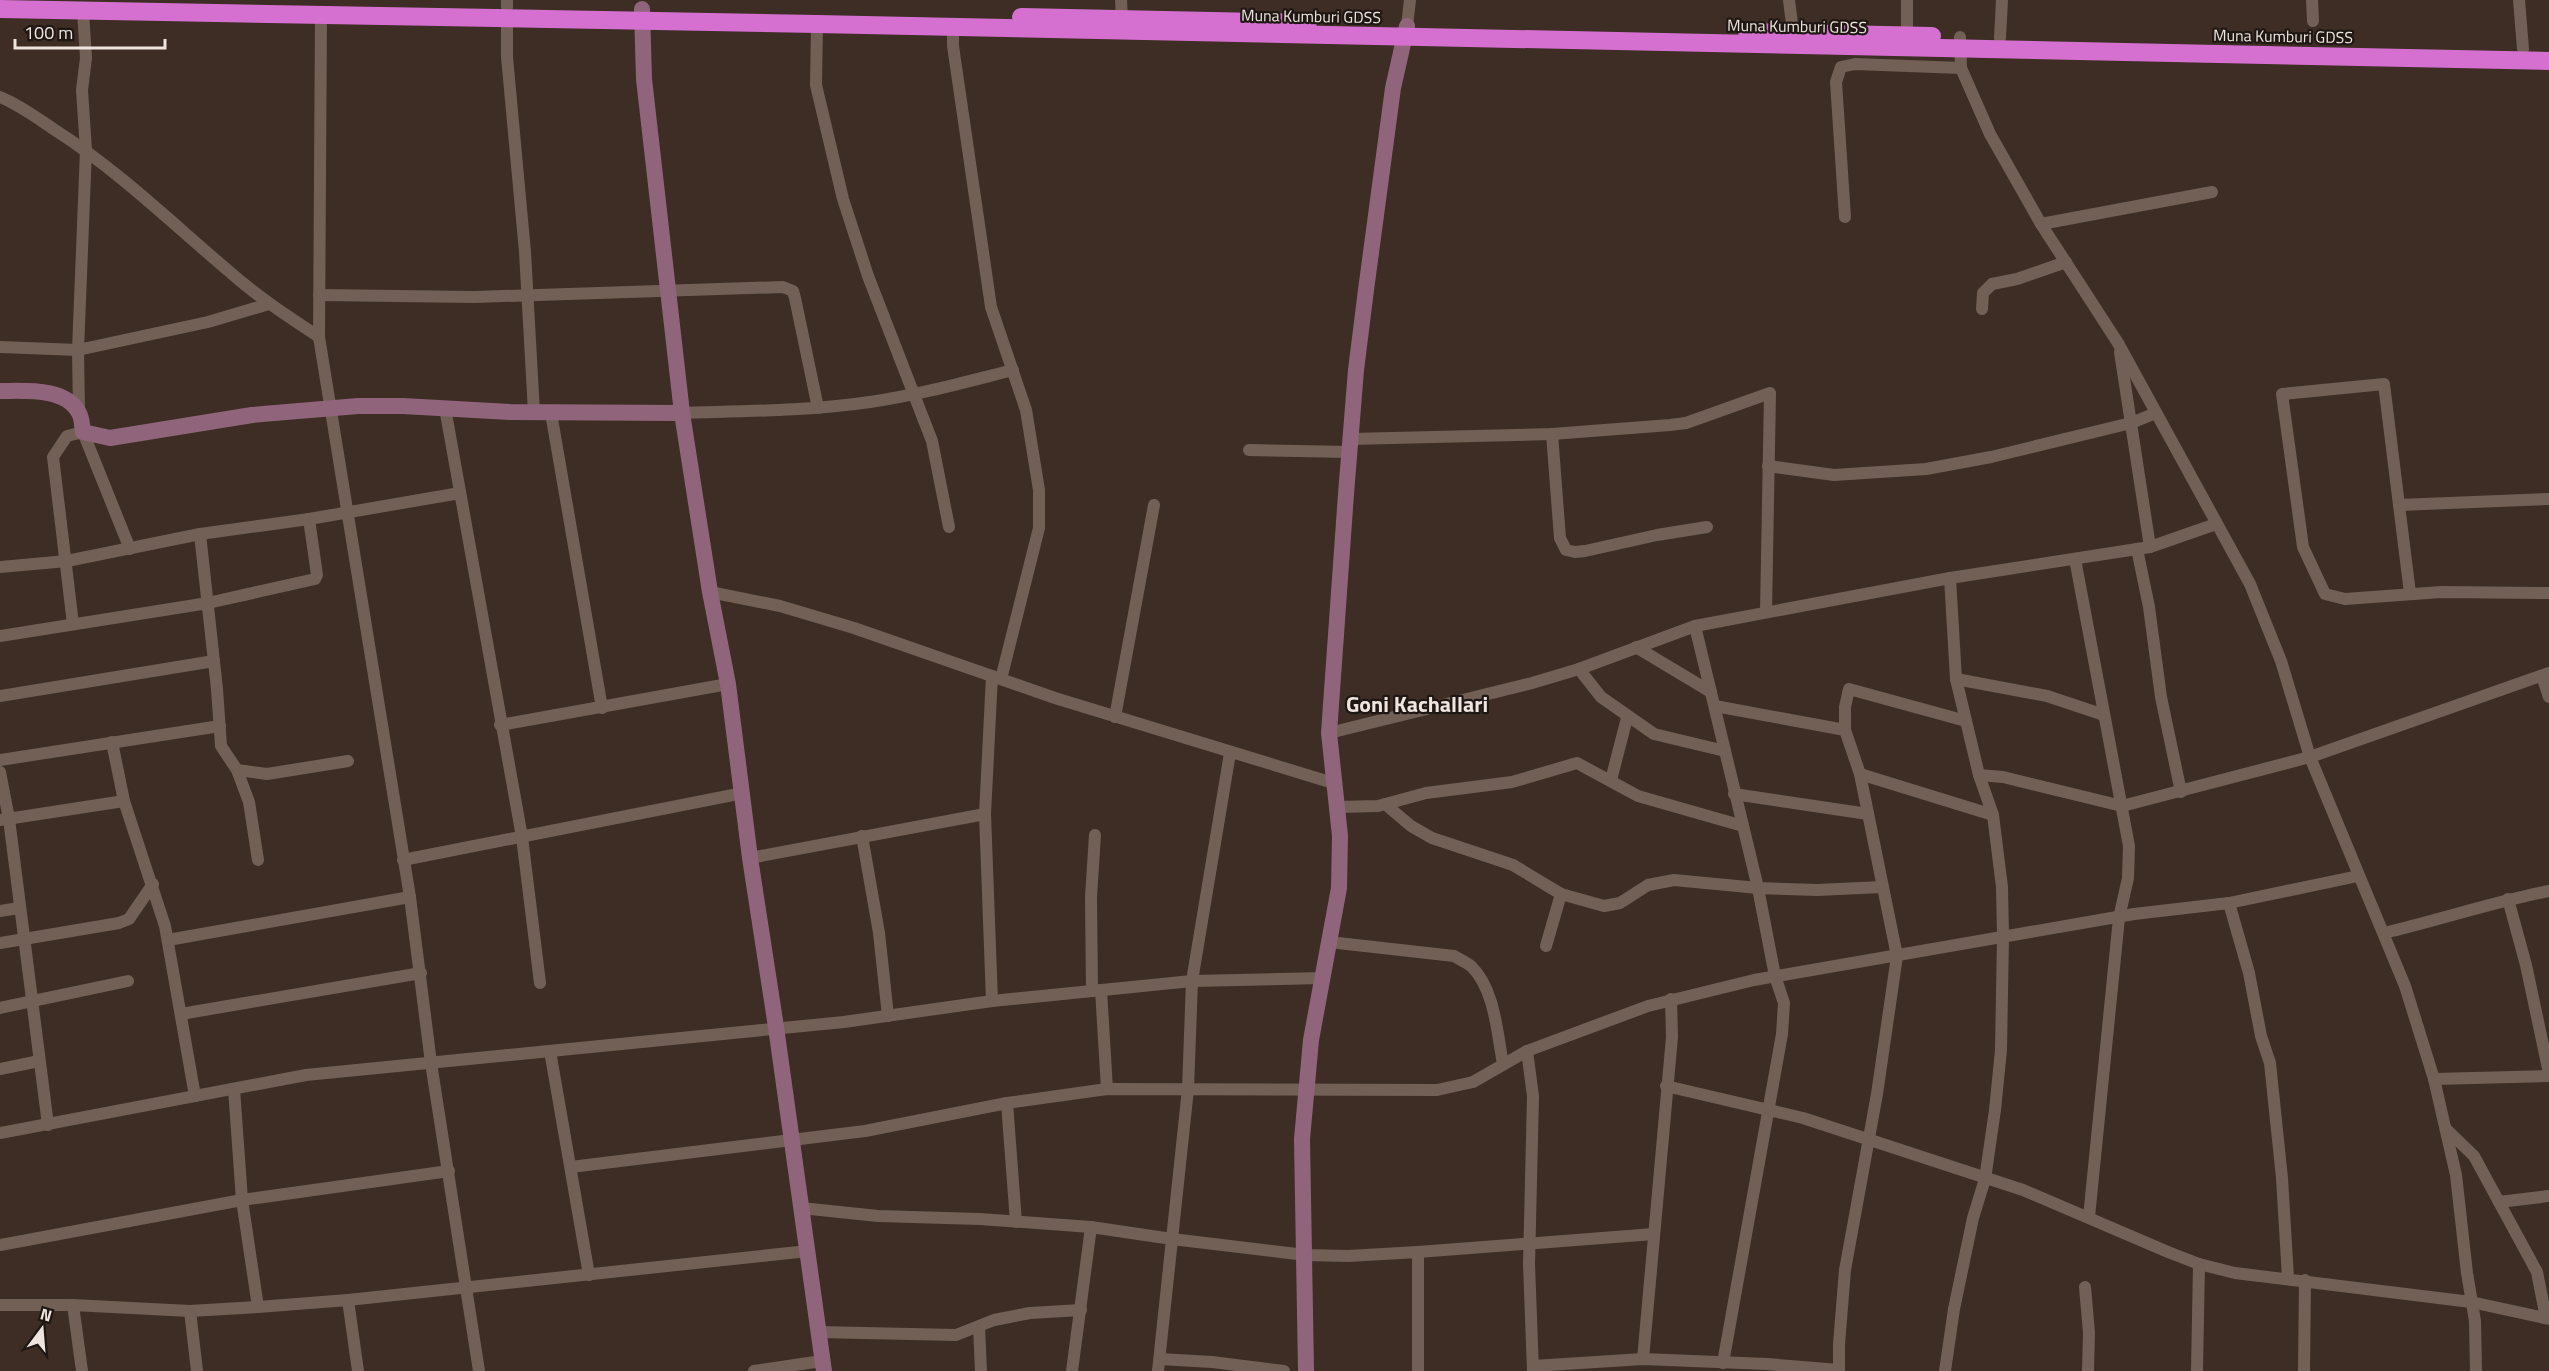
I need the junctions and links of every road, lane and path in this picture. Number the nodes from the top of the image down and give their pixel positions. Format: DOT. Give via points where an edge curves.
graph roads {
  1 [pos="185,0"];
  2 [pos="1121,0"];
  3 [pos="1410,0"];
  4 [pos="1789,0"];
  5 [pos="1907,0"];
  6 [pos="2002,0"];
  7 [pos="2312,0"];
  8 [pos="2518,0"];
  9 [pos="0,9"];
  10 [pos="507,9"];
  11 [pos="642,10"];
  12 [pos="83,11"];
  13 [pos="321,14"];
  14 [pos="1122,18"];
  15 [pos="2313,21"];
  16 [pos="816,24"];
  17 [pos="953,28"];
  18 [pos="1406,32"];
  19 [pos="1793,33"];
  20 [pos="1907,35"];
  21 [pos="2000,38"];
  22 [pos="1959,43"];
  23 [pos="2523,49"];
  24 [pos="2549,50"];
  25 [pos="2549,61"];
  26 [pos="1961,68"];
  27 [pos="0,97"];
  28 [pos="86,150"];
  29 [pos="2212,192"];
  30 [pos="1845,217"];
  31 [pos="2041,224"];
  32 [pos="2066,262"];
  33 [pos="669,291"];
  34 [pos="319,295"];
  35 [pos="528,296"];
  36 [pos="269,304"];
  37 [pos="1982,309"];
  38 [pos="319,337"];
  39 [pos="2118,343"];
  40 [pos="0,347"];
  41 [pos="78,350"];
  42 [pos="1013,370"];
  43 [pos="0,391"];
  44 [pos="915,395"];
  45 [pos="330,407"];
  46 [pos="445,408"];
  47 [pos="818,408"];
  48 [pos="79,412"];
  49 [pos="534,412"];
  50 [pos="551,413"];
  51 [pos="682,413"];
  52 [pos="2156,413"];
  53 [pos="2131,423"];
  54 [pos="83,432"];
  55 [pos="1552,434"];
  56 [pos="1350,445"];
  57 [pos="1249,450"];
  58 [pos="1768,466"];
  59 [pos="460,492"];
  60 [pos="2549,499"];
  61 [pos="1154,505"];
  62 [pos="2399,505"];
  63 [pos="349,510"];
  64 [pos="309,519"];
  65 [pos="2216,524"];
  66 [pos="950,526"];
  67 [pos="1707,527"];
  68 [pos="200,534"];
  69 [pos="2144,548"];
  70 [pos="130,549"];
  71 [pos="2075,559"];
  72 [pos="67,561"];
  73 [pos="0,567"];
  74 [pos="1950,578"];
  75 [pos="710,592"];
  76 [pos="2410,593"];
  77 [pos="2549,593"];
  78 [pos="208,603"];
  79 [pos="1766,612"];
  80 [pos="73,624"];
  81 [pos="1695,626"];
  82 [pos="0,636"];
  83 [pos="1636,647"];
  84 [pos="214,661"];
  85 [pos="1579,669"];
  86 [pos="2545,675"];
  87 [pos="997,678"];
  88 [pos="1956,679"];
  89 [pos="728,684"];
  90 [pos="1711,692"];
  91 [pos="0,696"];
  92 [pos="2549,697"];
  93 [pos="1714,706"];
  94 [pos="602,708"];
  95 [pos="2104,715"];
  96 [pos="1115,717"];
  97 [pos="1627,718"];
  98 [pos="1966,721"];
  99 [pos="500,725"];
  100 [pos="220,726"];
  101 [pos="1845,730"];
  102 [pos="1329,733"];
  103 [pos="112,742"];
  104 [pos="1725,752"];
  105 [pos="1230,753"];
  106 [pos="2310,757"];
  107 [pos="0,760"];
  108 [pos="348,761"];
  109 [pos="237,770"];
  110 [pos="0,772"];
  111 [pos="1860,774"];
  112 [pos="1979,775"];
  113 [pos="1611,780"];
  114 [pos="1333,783"];
  115 [pos="2181,792"];
  116 [pos="743,793"];
  117 [pos="1734,794"];
  118 [pos="124,801"];
  119 [pos="1385,804"];
  120 [pos="2122,806"];
  121 [pos="1338,807"];
  122 [pos="985,814"];
  123 [pos="1868,814"];
  124 [pos="1994,815"];
  125 [pos="5,820"];
  126 [pos="1743,825"];
  127 [pos="1095,835"];
  128 [pos="862,836"];
  129 [pos="522,837"];
  130 [pos="750,858"];
  131 [pos="258,860"];
  132 [pos="403,860"];
  133 [pos="2358,876"];
  134 [pos="153,884"];
  135 [pos="1882,886"];
  136 [pos="1758,888"];
  137 [pos="2549,891"];
  138 [pos="1561,894"];
  139 [pos="410,897"];
  140 [pos="2508,899"];
  141 [pos="2229,903"];
  142 [pos="19,908"];
  143 [pos="0,911"];
  144 [pos="2120,918"];
  145 [pos="2384,933"];
  146 [pos="2003,937"];
  147 [pos="23,939"];
  148 [pos="168,940"];
  149 [pos="1329,942"];
  150 [pos="0,943"];
  151 [pos="1545,946"];
  152 [pos="1896,956"];
  153 [pos="421,973"];
  154 [pos="1775,976"];
  155 [pos="1322,978"];
  156 [pos="128,981"];
  157 [pos="1192,981"];
  158 [pos="540,983"];
  159 [pos="1096,991"];
  160 [pos="1671,999"];
  161 [pos="992,1000"];
  162 [pos="32,1002"];
  163 [pos="0,1008"];
  164 [pos="181,1014"];
  165 [pos="888,1016"];
  166 [pos="776,1027"];
  167 [pos="550,1051"];
  168 [pos="1527,1051"];
  169 [pos="39,1060"];
  170 [pos="431,1063"];
  171 [pos="1503,1064"];
  172 [pos="0,1069"];
  173 [pos="2549,1074"];
  174 [pos="2434,1079"];
  175 [pos="1666,1086"];
  176 [pos="234,1089"];
  177 [pos="1107,1089"];
  178 [pos="1188,1089"];
  179 [pos="1306,1090"];
  180 [pos="195,1096"];
  181 [pos="1007,1103"];
  182 [pos="1767,1110"];
  183 [pos="48,1125"];
  184 [pos="2445,1128"];
  185 [pos="0,1133"];
  186 [pos="791,1138"];
  187 [pos="1869,1141"];
  188 [pos="571,1167"];
  189 [pos="449,1171"];
  190 [pos="1985,1179"];
  191 [pos="2549,1196"];
  192 [pos="242,1200"];
  193 [pos="2499,1202"];
  194 [pos="801,1208"];
  195 [pos="2089,1218"];
  196 [pos="1016,1221"];
  197 [pos="1091,1227"];
  198 [pos="1654,1234"];
  199 [pos="1172,1239"];
  200 [pos="1529,1242"];
  201 [pos="0,1245"];
  202 [pos="808,1251"];
  203 [pos="1418,1252"];
  204 [pos="1305,1255"];
  205 [pos="2199,1264"];
  206 [pos="589,1275"];
  207 [pos="2288,1278"];
  208 [pos="2305,1280"];
  209 [pos="467,1287"];
  210 [pos="2085,1287"];
  211 [pos="348,1300"];
  212 [pos="2471,1302"];
  213 [pos="0,1305"];
  214 [pos="73,1305"];
  215 [pos="258,1307"];
  216 [pos="1081,1310"];
  217 [pos="190,1311"];
  218 [pos="2547,1318"];
  219 [pos="979,1327"];
  220 [pos="818,1332"];
  221 [pos="1643,1359"];
  222 [pos="1723,1363"];
  223 [pos="1159,1365"];
  224 [pos="823,1366"];
  225 [pos="1533,1369"];
  226 [pos="82,1371"];
  227 [pos="197,1371"];
  228 [pos="358,1371"];
  229 [pos="479,1371"];
  230 [pos="754,1371"];
  231 [pos="981,1371"];
  232 [pos="1072,1371"];
  233 [pos="1284,1371"];
  234 [pos="1306,1371"];
  235 [pos="1418,1371"];
  236 [pos="1839,1371"];
  237 [pos="1945,1371"];
  238 [pos="2088,1371"];
  239 [pos="2197,1371"];
  240 [pos="2304,1371"];
  241 [pos="2476,1371"];
  1 -- 10 [label="highway, Muna Kumburi GDSS"];
  2 -- 14 [label="street"];
  3 -- 18 [label="street"];
  4 -- 19 [label="street"];
  5 -- 20 [label="street"];
  6 -- 21 [label="street"];
  7 -- 15 [label="street"];
  8 -- 23 [label="street"];
  9 -- 12 [label="highway, Muna Kumburi GDSS"];
  10 -- 11 [label="highway, Muna Kumburi GDSS"];
  10 -- 13 [label="highway, Muna Kumburi GDSS"];
  10 -- 35 [label="street" via="507,57"];
  11 -- 14 [label="highway, Muna Kumburi GDSS"];
  11 -- 16 [label="highway, Muna Kumburi GDSS"];
  11 -- 33 [label="street" via="644,79"];
  12 -- 13 [label="highway, Muna Kumburi GDSS"];
  12 -- 28 [label="street"];
  13 -- 34 [label="street"];
  14 -- 18 [label="highway, Muna Kumburi GDSS"];
  16 -- 17 [label="highway, Muna Kumburi GDSS"];
  16 -- 44 [label="street" via="816,85 843,199 868,276"];
  17 -- 18 [label="highway, Muna Kumburi GDSS"];
  17 -- 42 [label="street" via="990,307"];
  18 -- 19 [label="highway, Muna Kumburi GDSS"];
  18 -- 22 [label="highway, Muna Kumburi GDSS"];
  18 -- 56 [label="street" via="1393,88 1381,175"];
  19 -- 20 [label="highway, Muna Kumburi GDSS"];
  20 -- 22 [label="highway, Muna Kumburi GDSS"];
  21 -- 22 [label="highway, Muna Kumburi GDSS"];
  21 -- 23 [label="highway, Muna Kumburi GDSS"];
  22 -- 25 [label="highway, Muna Kumburi GDSS"];
  22 -- 26 [label="street"];
  23 -- 24 [label="highway, Muna Kumburi GDSS"];
  26 -- 30 [label="street" via="1855,64 1841,67 1836,82"];
  26 -- 31 [label="street" via="1990,134"];
  27 -- 28 [label="street"];
  28 -- 36 [label="street"];
  28 -- 41 [label="street"];
  29 -- 31 [label="street"];
  31 -- 32 [label="street"];
  32 -- 37 [label="street" via="1992,284 1983,293"];
  32 -- 39 [label="street"];
  33 -- 35 [label="street"];
  33 -- 47 [label="street" via="764,286 793,291"];
  33 -- 51 [label="street"];
  34 -- 35 [label="street"];
  34 -- 38 [label="street"];
  35 -- 49 [label="street"];
  36 -- 38 [label="street"];
  36 -- 41 [label="street" via="208,322"];
  38 -- 45 [label="street"];
  39 -- 52 [label="street"];
  39 -- 53 [label="street"];
  40 -- 41 [label="street"];
  41 -- 48 [label="street"];
  42 -- 44 [label="street"];
  42 -- 87 [label="street" via="1026,410 1041,507 1039,528"];
  43 -- 48 [label="street" via="38,391 62,397"];
  44 -- 47 [label="street"];
  44 -- 66 [label="street" via="932,441"];
  45 -- 46 [label="street"];
  45 -- 54 [label="street" via="110,438"];
  45 -- 63 [label="street"];
  46 -- 49 [label="street"];
  46 -- 59 [label="street"];
  47 -- 51 [label="street"];
  48 -- 54 [label="street"];
  49 -- 50 [label="street"];
  50 -- 51 [label="street"];
  50 -- 94 [label="street"];
  51 -- 75 [label="street"];
  52 -- 53 [label="street"];
  52 -- 65 [label="street"];
  53 -- 58 [label="street" via="1926,469 1834,475"];
  53 -- 69 [label="street"];
  54 -- 70 [label="street"];
  54 -- 72 [label="street" via="67,436 53,458"];
  55 -- 56 [label="street"];
  55 -- 58 [label="street" via="1686,423 1770,393"];
  55 -- 67 [label="street" via="1560,538 1566,550 1585,551"];
  56 -- 57 [label="street"];
  56 -- 102 [label="street"];
  58 -- 79 [label="street"];
  59 -- 63 [label="street"];
  59 -- 99 [label="street"];
  60 -- 62 [label="street"];
  61 -- 96 [label="street"];
  62 -- 76 [label="street"];
  62 -- 76 [label="street" via="2384,384 2283,394 2303,547 2325,594 2345,599"];
  63 -- 64 [label="street"];
  63 -- 132 [label="street"];
  64 -- 68 [label="street"];
  64 -- 78 [label="street" via="315,579"];
  65 -- 69 [label="street"];
  65 -- 106 [label="street" via="2250,584 2282,661"];
  68 -- 70 [label="street"];
  68 -- 78 [label="street"];
  69 -- 71 [label="street"];
  69 -- 115 [label="street" via="2161,697"];
  70 -- 72 [label="street"];
  71 -- 74 [label="street"];
  71 -- 95 [label="street"];
  72 -- 73 [label="street"];
  72 -- 80 [label="street"];
  74 -- 79 [label="street"];
  74 -- 88 [label="street"];
  75 -- 87 [label="street" via="780,606 854,628"];
  75 -- 89 [label="street"];
  76 -- 77 [label="street"];
  78 -- 80 [label="street"];
  78 -- 84 [label="street"];
  79 -- 81 [label="street"];
  80 -- 82 [label="street"];
  81 -- 83 [label="street"];
  81 -- 90 [label="street"];
  83 -- 85 [label="street"];
  83 -- 90 [label="street"];
  84 -- 91 [label="street"];
  84 -- 100 [label="street"];
  85 -- 97 [label="street" via="1601,697"];
  85 -- 102 [label="street"];
  86 -- 92 [label="street"];
  86 -- 106 [label="street"];
  87 -- 96 [label="street"];
  87 -- 122 [label="street"];
  88 -- 95 [label="street" via="2047,696"];
  88 -- 98 [label="street"];
  89 -- 94 [label="street"];
  89 -- 116 [label="street"];
  90 -- 93 [label="street"];
  93 -- 101 [label="street"];
  93 -- 104 [label="street"];
  94 -- 99 [label="street"];
  95 -- 120 [label="street"];
  96 -- 105 [label="street"];
  97 -- 104 [label="street" via="1654,734"];
  97 -- 113 [label="street"];
  98 -- 101 [label="street" via="1849,689"];
  98 -- 112 [label="street"];
  99 -- 129 [label="street"];
  100 -- 103 [label="street"];
  100 -- 109 [label="street" via="221,746"];
  101 -- 111 [label="street"];
  102 -- 114 [label="street"];
  103 -- 107 [label="street"];
  103 -- 118 [label="street"];
  104 -- 117 [label="street"];
  105 -- 114 [label="street"];
  105 -- 157 [label="street"];
  106 -- 115 [label="street"];
  106 -- 133 [label="street"];
  108 -- 109 [label="street" via="267,774"];
  109 -- 131 [label="street" via="249,802"];
  110 -- 125 [label="street"];
  111 -- 123 [label="street"];
  111 -- 124 [label="street"];
  112 -- 120 [label="street" via="2003,777"];
  112 -- 124 [label="street"];
  113 -- 119 [label="street" via="1577,762 1512,782 1426,793"];
  113 -- 126 [label="street" via="1638,796"];
  114 -- 121 [label="street"];
  115 -- 120 [label="street"];
  116 -- 129 [label="street"];
  116 -- 130 [label="street"];
  117 -- 123 [label="street"];
  117 -- 126 [label="street"];
  118 -- 125 [label="street"];
  118 -- 134 [label="street"];
  119 -- 121 [label="street"];
  119 -- 138 [label="street" via="1432,838 1513,865"];
  120 -- 144 [label="street" via="2129,846"];
  121 -- 149 [label="street" via="1339,888"];
  122 -- 128 [label="street"];
  122 -- 161 [label="street"];
  123 -- 135 [label="street"];
  124 -- 146 [label="street"];
  125 -- 142 [label="street"];
  126 -- 136 [label="street"];
  127 -- 159 [label="street" via="1090,908"];
  128 -- 130 [label="street"];
  128 -- 165 [label="street"];
  129 -- 132 [label="street"];
  129 -- 158 [label="street"];
  130 -- 166 [label="street"];
  132 -- 139 [label="street"];
  133 -- 141 [label="street"];
  133 -- 145 [label="street"];
  134 -- 147 [label="street" via="129,919"];
  134 -- 148 [label="street"];
  135 -- 136 [label="street"];
  135 -- 152 [label="street"];
  136 -- 138 [label="street" via="1674,880 1648,885 1620,903 1604,906"];
  136 -- 154 [label="street"];
  137 -- 140 [label="street"];
  138 -- 151 [label="street"];
  139 -- 148 [label="street"];
  139 -- 153 [label="street"];
  140 -- 145 [label="street"];
  140 -- 173 [label="street"];
  141 -- 144 [label="street"];
  141 -- 207 [label="street" via="2270,1063"];
  142 -- 143 [label="street"];
  142 -- 147 [label="street"];
  144 -- 146 [label="street"];
  144 -- 195 [label="street"];
  145 -- 174 [label="street"];
  146 -- 152 [label="street"];
  146 -- 190 [label="street" via="2001,1050"];
  147 -- 150 [label="street"];
  147 -- 162 [label="street"];
  148 -- 164 [label="street"];
  149 -- 155 [label="street"];
  149 -- 171 [label="street" via="1454,956 1470,965 1482,981 1492,1006"];
  152 -- 154 [label="street"];
  152 -- 187 [label="street"];
  153 -- 164 [label="street"];
  153 -- 170 [label="street"];
  154 -- 160 [label="street"];
  154 -- 182 [label="street" via="1784,1003"];
  155 -- 157 [label="street"];
  155 -- 179 [label="street"];
  156 -- 162 [label="street"];
  157 -- 159 [label="street"];
  157 -- 178 [label="street"];
  159 -- 161 [label="street"];
  159 -- 177 [label="street"];
  160 -- 168 [label="street"];
  160 -- 175 [label="street" via="1672,1037"];
  161 -- 165 [label="street"];
  162 -- 163 [label="street"];
  162 -- 169 [label="street"];
  164 -- 180 [label="street"];
  165 -- 166 [label="street"];
  166 -- 167 [label="street"];
  166 -- 186 [label="street"];
  167 -- 170 [label="street"];
  167 -- 188 [label="street"];
  168 -- 171 [label="street"];
  168 -- 200 [label="street" via="1533,1096"];
  169 -- 172 [label="street"];
  169 -- 183 [label="street"];
  170 -- 176 [label="street" via="306,1075"];
  170 -- 189 [label="street"];
  171 -- 179 [label="street" via="1473,1082 1437,1090"];
  173 -- 174 [label="street"];
  174 -- 184 [label="street"];
  175 -- 182 [label="street"];
  175 -- 198 [label="street"];
  176 -- 180 [label="street"];
  176 -- 192 [label="street"];
  177 -- 178 [label="street"];
  177 -- 181 [label="street"];
  178 -- 179 [label="street"];
  178 -- 199 [label="street"];
  179 -- 204 [label="street" via="1302,1138"];
  180 -- 183 [label="street"];
  181 -- 186 [label="street" via="865,1131"];
  181 -- 196 [label="street"];
  182 -- 187 [label="street"];
  182 -- 222 [label="street"];
  183 -- 185 [label="street"];
  184 -- 193 [label="street" via="2474,1156"];
  184 -- 212 [label="street" via="2456,1174"];
  186 -- 188 [label="street"];
  186 -- 194 [label="street"];
  187 -- 190 [label="street"];
  187 -- 236 [label="street" via="1845,1270"];
  188 -- 206 [label="street"];
  189 -- 192 [label="street"];
  189 -- 209 [label="street"];
  190 -- 195 [label="street" via="2023,1190"];
  190 -- 237 [label="street" via="1954,1309"];
  191 -- 193 [label="street"];
  192 -- 201 [label="street"];
  192 -- 215 [label="street"];
  193 -- 218 [label="street" via="2537,1272"];
  194 -- 196 [label="street" via="878,1216"];
  194 -- 202 [label="street"];
  195 -- 205 [label="street"];
  196 -- 197 [label="street"];
  197 -- 199 [label="street"];
  197 -- 216 [label="street"];
  198 -- 200 [label="street"];
  198 -- 221 [label="street"];
  199 -- 204 [label="street"];
  199 -- 223 [label="street"];
  200 -- 203 [label="street"];
  200 -- 225 [label="street"];
  202 -- 206 [label="street"];
  202 -- 220 [label="street"];
  203 -- 204 [label="street"];
  203 -- 235 [label="street"];
  204 -- 234 [label="street"];
  205 -- 207 [label="street" via="2235,1273"];
  205 -- 239 [label="street"];
  206 -- 209 [label="street"];
  207 -- 208 [label="street"];
  208 -- 212 [label="street"];
  208 -- 240 [label="street"];
  209 -- 211 [label="street"];
  209 -- 229 [label="street"];
  210 -- 238 [label="street"];
  211 -- 215 [label="street"];
  211 -- 228 [label="street"];
  212 -- 218 [label="street"];
  212 -- 241 [label="street"];
  213 -- 214 [label="street"];
  214 -- 217 [label="street"];
  214 -- 226 [label="street"];
  215 -- 217 [label="street"];
  216 -- 219 [label="street" via="1030,1313"];
  216 -- 232 [label="street"];
  217 -- 227 [label="street"];
  219 -- 220 [label="street" via="956,1335"];
  219 -- 231 [label="street"];
  220 -- 224 [label="street"];
  221 -- 222 [label="street"];
  221 -- 225 [label="street"];
  222 -- 236 [label="street"];
  223 -- 233 [label="street" via="1212,1362"];
  224 -- 230 [label="street"];
}
